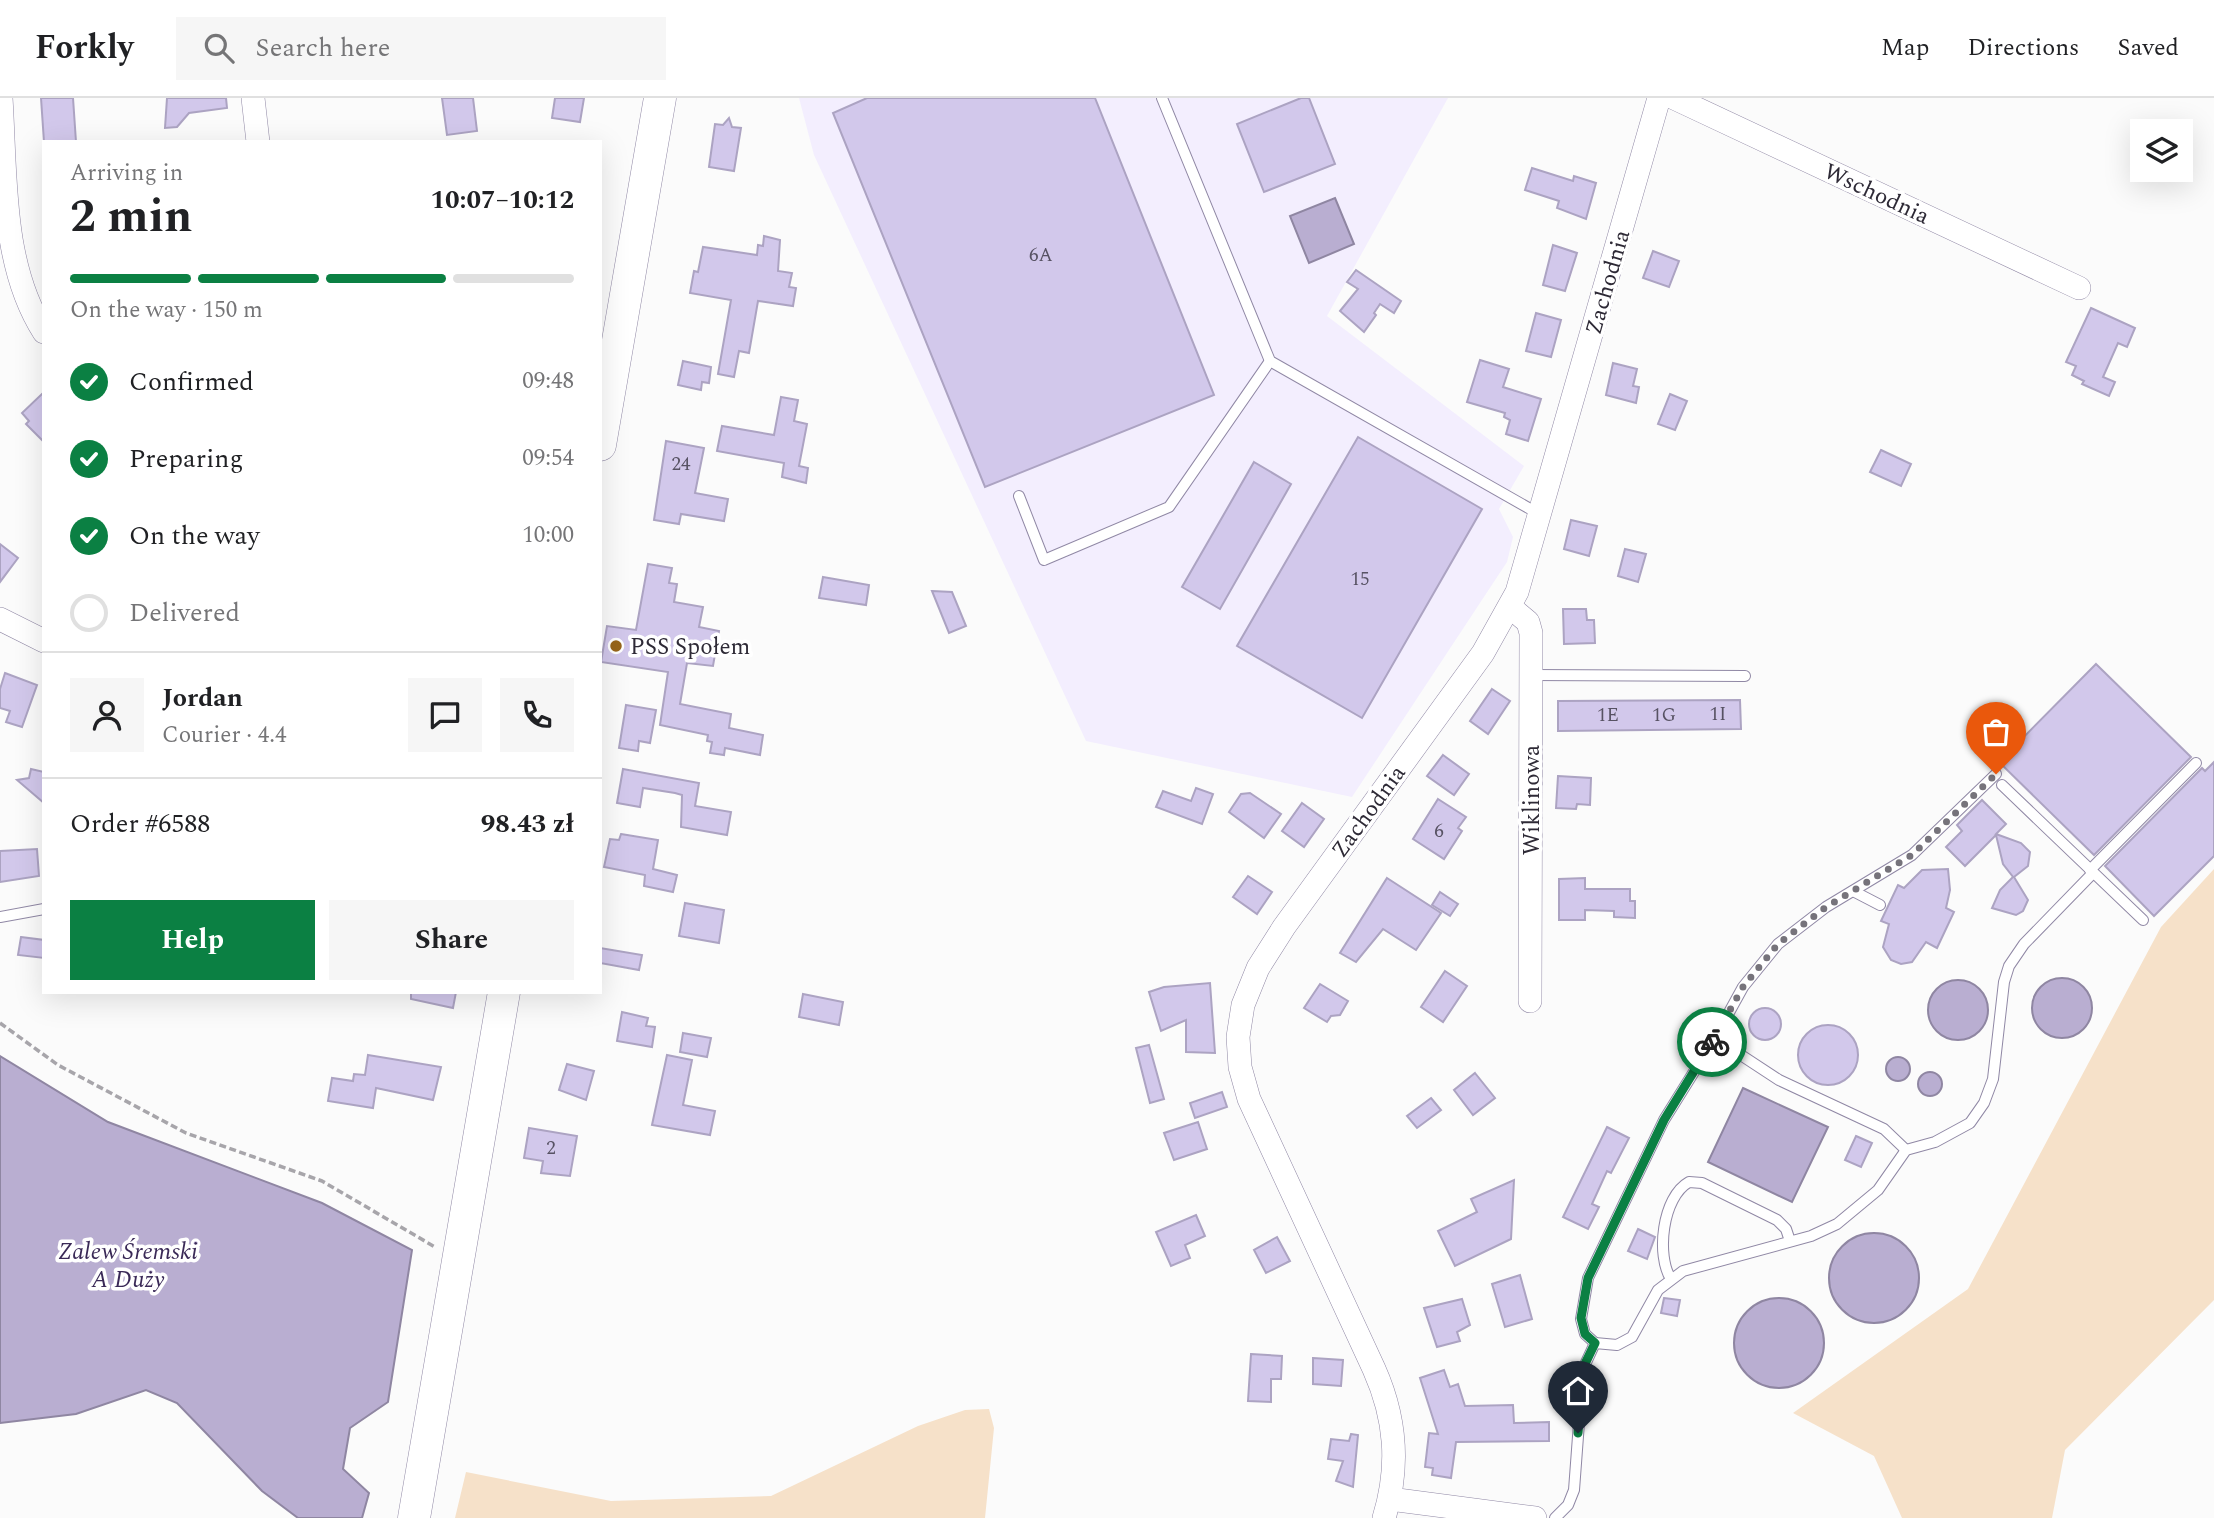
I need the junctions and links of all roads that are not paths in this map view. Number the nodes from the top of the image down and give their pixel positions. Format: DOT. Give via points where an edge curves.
graph roads {
  1 [pos="1,98"];
  2 [pos="253,98"];
  3 [pos="660,98"];
  4 [pos="1162,98"];
  5 [pos="1659,98"];
  6 [pos="1674,98"];
  7 [pos="258,140"];
  8 [pos="6,252"];
  9 [pos="2079,288"];
  10 [pos="42,329"];
  11 [pos="1270,361"];
  12 [pos="602,433"];
  13 [pos="1019,496"];
  14 [pos="1542,516"];
  15 [pos="1510,607"];
  16 [pos="0,618"];
  17 [pos="42,640"];
  18 [pos="1531,675"];
  19 [pos="1745,676"];
  20 [pos="2196,762"];
  21 [pos="1996,774"];
  22 [pos="2002,785"];
  23 [pos="2092,871"];
  24 [pos="1853,891"];
  25 [pos="1880,905"];
  26 [pos="42,909"];
  27 [pos="0,917"];
  28 [pos="2143,920"];
  29 [pos="505,994"];
  30 [pos="1530,1001"];
  31 [pos="1715,1038"];
  32 [pos="1906,1150"];
  33 [pos="1790,1241"];
  34 [pos="1671,1279"];
  35 [pos="1595,1343"];
  36 [pos="1387,1509"];
  37 [pos="414,1518"];
  38 [pos="1547,1518"];
  1 -- 8 [label="street"];
  2 -- 7 [label="street"];
  3 -- 12 [label="main road"];
  4 -- 11 [label="lane"];
  5 -- 14 [label="street, Zachodnia"];
  6 -- 9 [label="street, Wschodnia"];
  8 -- 10 [label="street"];
  11 -- 13 [label="lane" via="1169,507 1044,560"];
  11 -- 14 [label="lane"];
  14 -- 15 [label="street, Zachodnia"];
  15 -- 18 [label="street, Wiklinowa" via="1530,628"];
  15 -- 36 [label="street, Zachodnia" via="1483,653 1270,947 1248,988 1240,1021 1238,1052 1249,1099 1385,1396 1395,1441"];
  16 -- 17 [label="street"];
  18 -- 19 [label="lane"];
  18 -- 30 [label="street, Wiklinowa"];
  20 -- 23 [label="lane"];
  21 -- 24 [label="lane" via="1912,855"];
  22 -- 23 [label="lane"];
  23 -- 28 [label="lane"];
  23 -- 32 [label="lane" via="2009,966 1993,1079 1984,1103 1961,1129"];
  24 -- 25 [label="lane"];
  24 -- 31 [label="lane" via="1778,944 1743,987"];
  26 -- 27 [label="lane"];
  29 -- 37 [label="main road"];
  31 -- 32 [label="lane" via="1779,1080 1884,1129"];
  31 -- 35 [label="lane" via="1664,1120 1588,1278 1581,1318 1585,1334"];
  32 -- 33 [label="lane" via="1859,1208 1824,1231"];
  33 -- 34 [label="lane" via="1709,1262"];
  33 -- 34 [label="lane" via="1777,1220 1702,1183 1689,1182 1673,1201 1664,1229 1663,1264"];
  34 -- 35 [label="lane" via="1651,1299 1632,1337 1617,1345"];
  35 -- 38 [label="lane" via="1583,1368 1574,1490 1568,1505"];
  36 -- 38 [label="street"];
}
